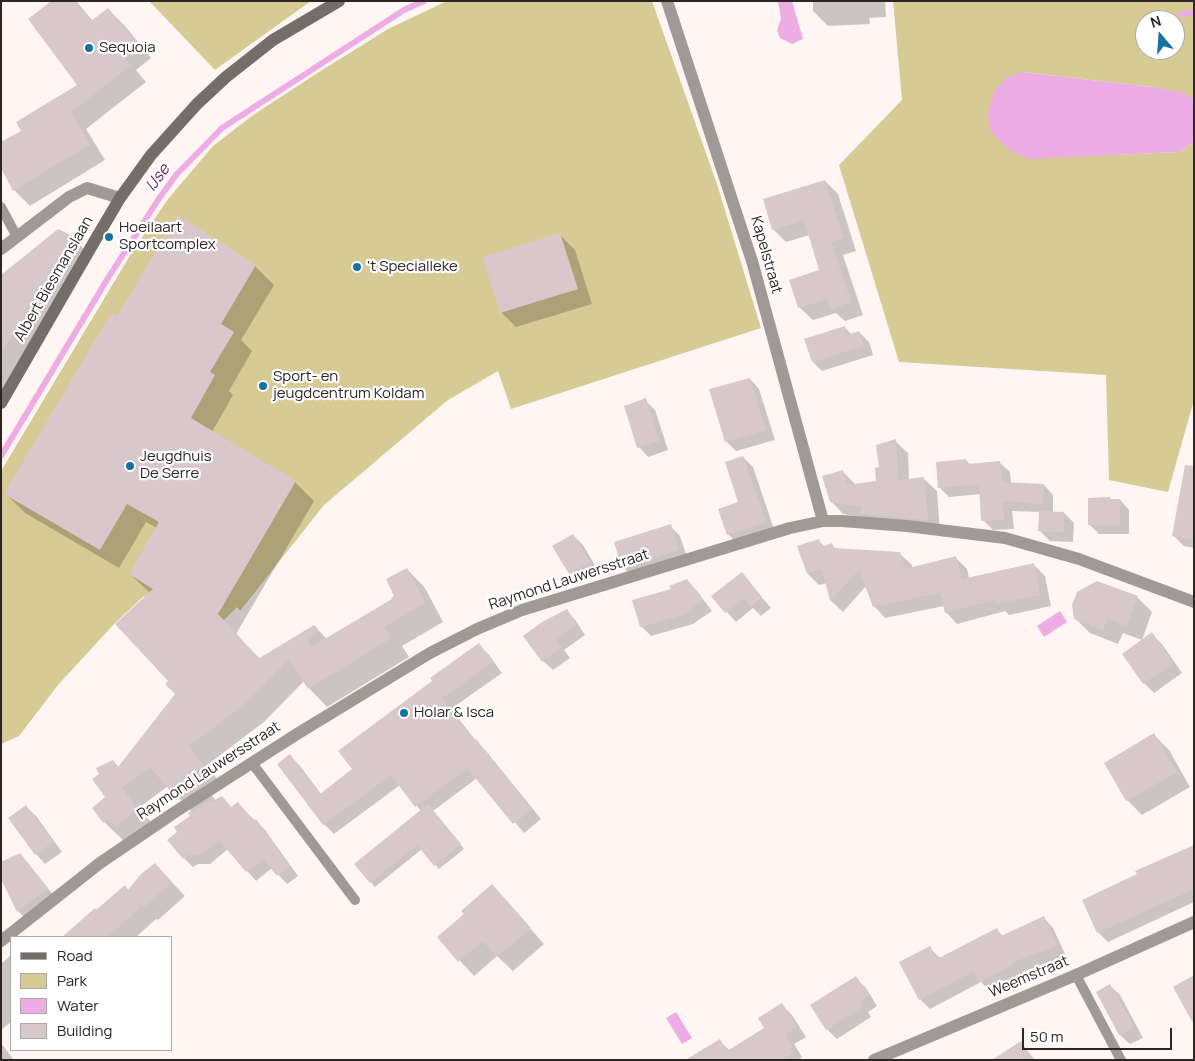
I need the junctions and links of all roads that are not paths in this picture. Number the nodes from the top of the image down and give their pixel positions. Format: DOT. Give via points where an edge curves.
graph roads {
  1 [pos="338,1"];
  2 [pos="667,1"];
  3 [pos="120,198"];
  4 [pos="1,208"];
  5 [pos="17,237"];
  6 [pos="1,249"];
  7 [pos="1,403"];
  8 [pos="823,521"];
  9 [pos="1194,602"];
  10 [pos="252,763"];
  11 [pos="355,900"];
  12 [pos="1194,922"];
  13 [pos="1,942"];
  14 [pos="1076,975"];
  15 [pos="874,1060"];
  16 [pos="1121,1060"];
  1 -- 3 [label="main road, Albert Biesmanslaan" via="273,40 220,82 151,155"];
  2 -- 8 [label="street, Kapelstraat" via="752,261"];
  3 -- 5 [label="street" via="87,188 68,197"];
  3 -- 7 [label="main road, Albert Biesmanslaan"];
  4 -- 5 [label="lane"];
  5 -- 6 [label="street"];
  8 -- 9 [label="street, Raymond Lauwersstraat" via="907,526 1006,538 1079,559"];
  8 -- 10 [label="street, Raymond Lauwersstraat" via="752,539 513,614 477,629 430,653"];
  10 -- 11 [label="lane"];
  10 -- 13 [label="street, Raymond Lauwersstraat" via="100,864"];
  12 -- 14 [label="street, Weemstraat"];
  14 -- 15 [label="street, Weemstraat"];
  14 -- 16 [label="lane"];
}
